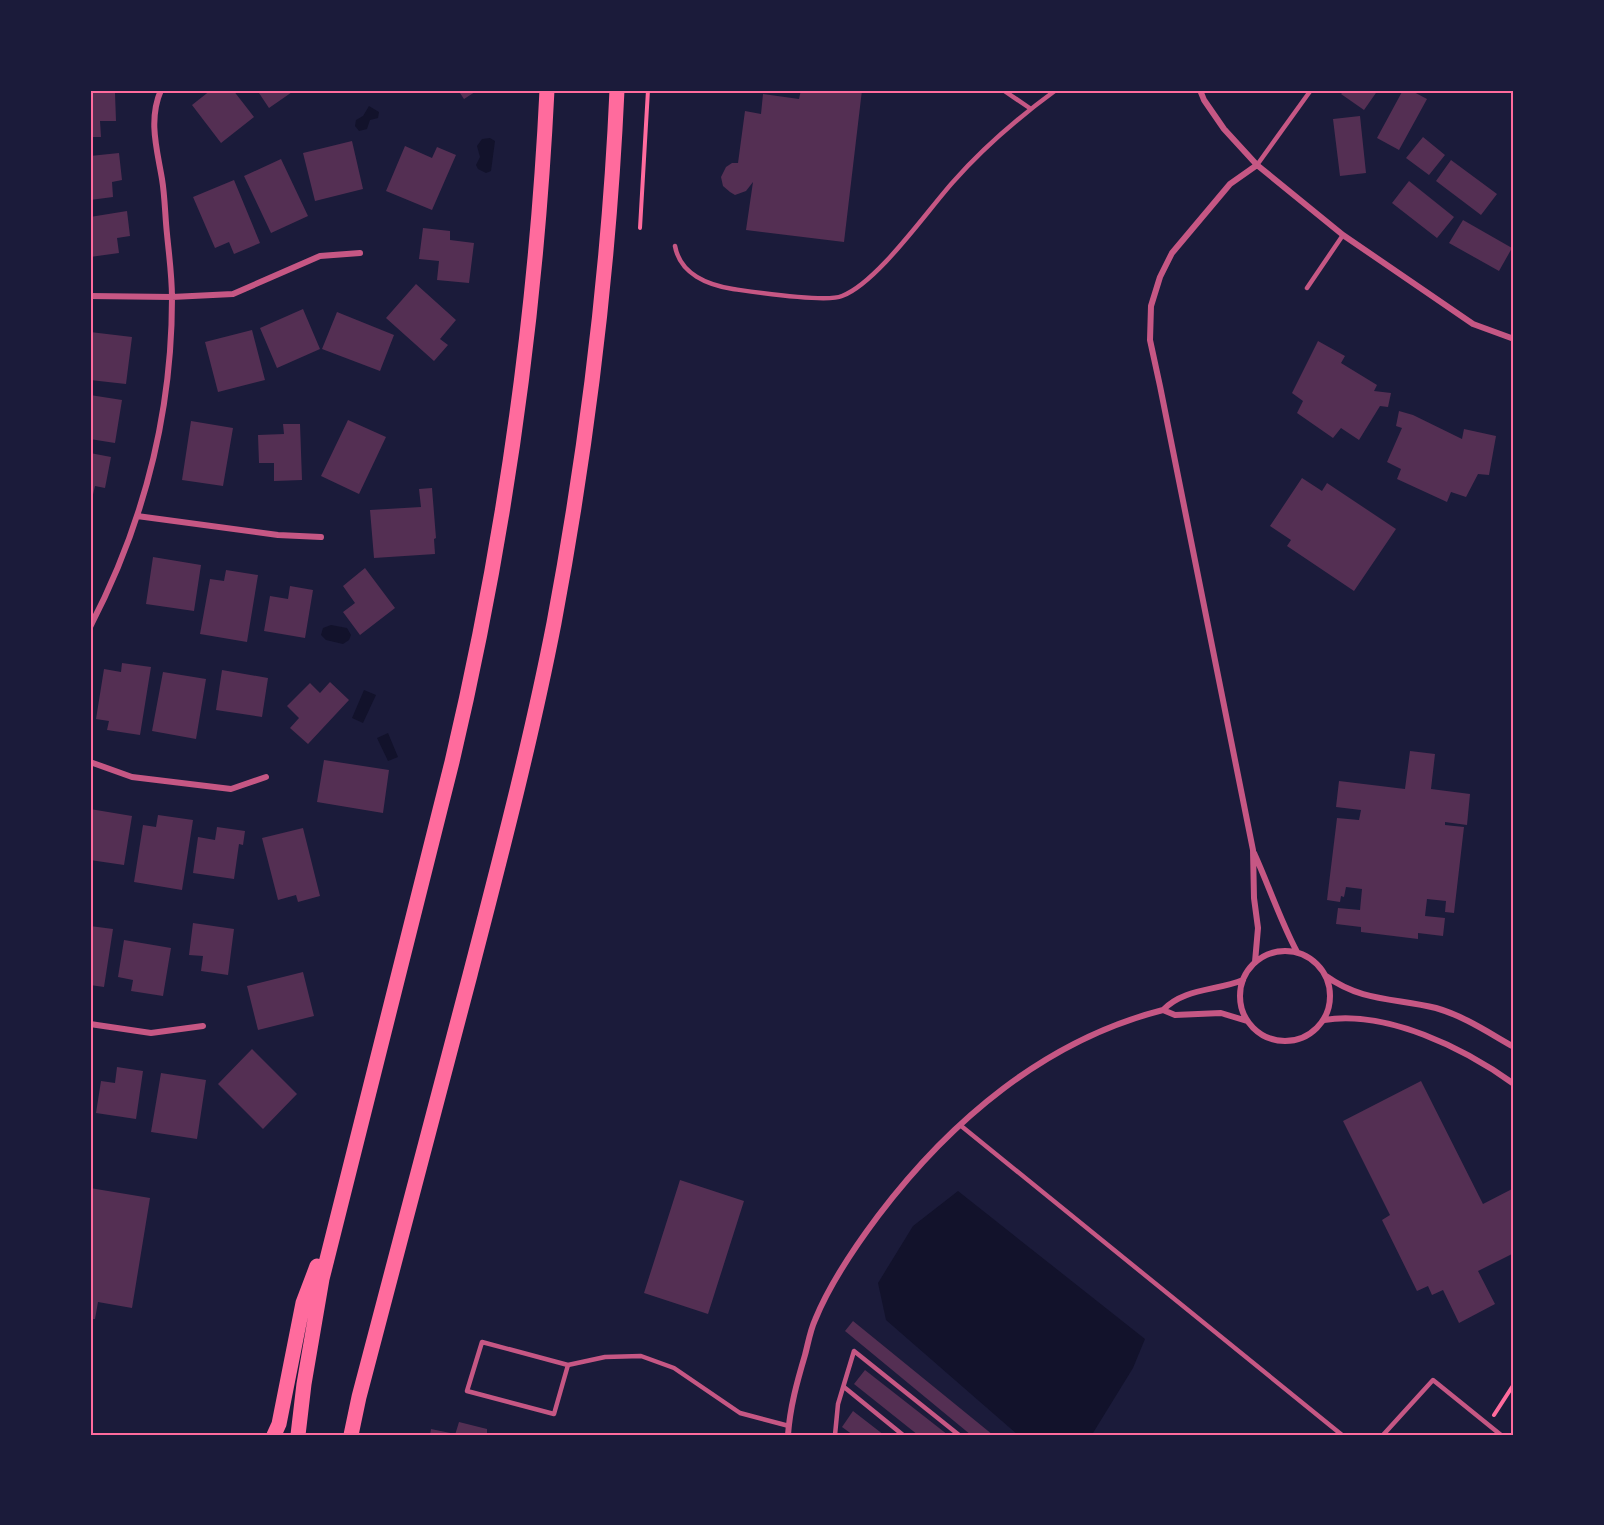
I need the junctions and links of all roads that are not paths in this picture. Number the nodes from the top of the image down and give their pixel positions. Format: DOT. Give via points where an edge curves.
graph roads {
  1 [pos="161,90"];
  2 [pos="547,90"];
  3 [pos="617,90"];
  4 [pos="1003,90"];
  5 [pos="1056,90"];
  6 [pos="1200,90"];
  7 [pos="1311,90"];
  8 [pos="1031,109"];
  9 [pos="1257,165"];
  10 [pos="1342,235"];
  11 [pos="675,246"];
  12 [pos="360,253"];
  13 [pos="1307,288"];
  14 [pos="90,296"];
  15 [pos="172,297"];
  16 [pos="1514,339"];
  17 [pos="136,516"];
  18 [pos="321,537"];
  19 [pos="90,627"];
  20 [pos="90,762"];
  21 [pos="266,777"];
  22 [pos="1253,850"];
  23 [pos="1297,952"];
  24 [pos="1255,962"];
  25 [pos="1326,976"];
  26 [pos="1243,981"];
  27 [pos="1163,1010"];
  28 [pos="1324,1020"];
  29 [pos="1247,1021"];
  30 [pos="90,1024"];
  31 [pos="203,1026"];
  32 [pos="1514,1047"];
  33 [pos="1514,1084"];
  34 [pos="960,1125"];
  35 [pos="337,1215"];
  36 [pos="568,1365"];
  37 [pos="844,1387"];
  38 [pos="789,1426"];
  39 [pos="837,1434"];
  40 [pos="274,1435"];
  41 [pos="298,1435"];
  42 [pos="351,1435"];
  43 [pos="788,1435"];
  44 [pos="903,1435"];
  45 [pos="959,1435"];
  46 [pos="1342,1435"];
  47 [pos="1383,1435"];
  48 [pos="1501,1435"];
  1 -- 15 [label="street" via="153,136 162,180"];
  2 -- 35 [label="main road" via="530,308 490,581 455,752"];
  3 -- 42 [label="main road" via="606,261 592,384 553,624 506,834"];
  4 -- 8 [label="lane"];
  5 -- 8 [label="lane"];
  6 -- 9 [label="street" via="1224,129"];
  7 -- 9 [label="lane"];
  8 -- 11 [label="lane" via="955,180 878,270 842,296 822,298 741,290 707,282 685,266"];
  9 -- 10 [label="street"];
  9 -- 22 [label="street" via="1230,184 1172,253 1151,306 1150,340"];
  10 -- 13 [label="lane"];
  10 -- 16 [label="street" via="1473,324"];
  12 -- 15 [label="street" via="320,256 233,294"];
  14 -- 15 [label="street"];
  15 -- 17 [label="street" via="165,398 154,463"];
  17 -- 18 [label="street"];
  17 -- 19 [label="street"];
  20 -- 21 [label="street" via="132,777 231,789"];
  22 -- 23 [label="street"];
  22 -- 24 [label="street" via="1258,928"];
  23 -- 24 [label="street" via="1275,952"];
  23 -- 25 [label="street" via="1318,965"];
  24 -- 26 [label="street"];
  25 -- 28 [label="street" via="1330,990"];
  25 -- 32 [label="street" via="1367,997 1422,1005 1457,1016"];
  26 -- 27 [label="street" via="1185,994"];
  26 -- 29 [label="street" via="1240,994"];
  27 -- 29 [label="street" via="1175,1015 1221,1013"];
  27 -- 34 [label="street" via="1119,1023 1069,1046 1020,1077"];
  28 -- 29 [label="street" via="1316,1030 1293,1041 1267,1038"];
  28 -- 33 [label="street" via="1362,1018 1416,1032 1474,1058"];
  30 -- 31 [label="street" via="152,1033"];
  34 -- 38 [label="street" via="886,1206 828,1292 814,1322 791,1404"];
  34 -- 46 [label="lane"];
  35 -- 40 [label="main road" via="303,1303"];
  35 -- 41 [label="main road" via="312,1333"];
  36 -- 36 [label="lane" via="482,1342 467,1391 554,1414"];
  36 -- 38 [label="lane" via="605,1357 641,1356 674,1368 740,1413"];
  37 -- 39 [label="lane" via="838,1404"];
  37 -- 44 [label="lane"];
  37 -- 45 [label="lane" via="854,1351"];
  38 -- 43 [label="street"];
  47 -- 48 [label="lane" via="1433,1380"];
}
